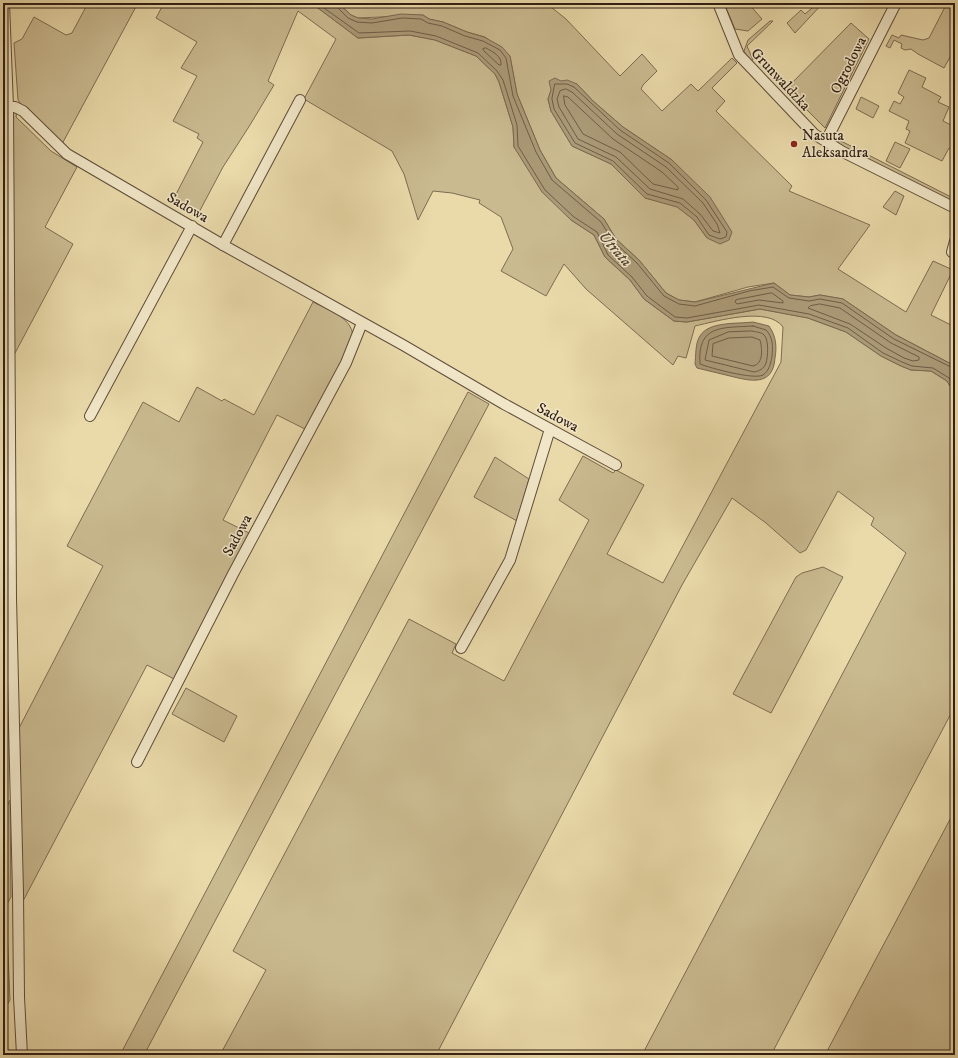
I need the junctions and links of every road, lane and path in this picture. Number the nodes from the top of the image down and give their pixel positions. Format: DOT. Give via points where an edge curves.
graph roads {
  1 [pos="4,3"];
  2 [pos="718,3"];
  3 [pos="896,3"];
  4 [pos="300,100"];
  5 [pos="8,107"];
  6 [pos="826,142"];
  7 [pos="955,208"];
  8 [pos="192,226"];
  9 [pos="955,241"];
  10 [pos="223,245"];
  11 [pos="952,252"];
  12 [pos="362,323"];
  13 [pos="90,416"];
  14 [pos="550,429"];
  15 [pos="616,465"];
  16 [pos="461,648"];
  17 [pos="137,762"];
  18 [pos="22,1055"];
  1 -- 5 [label="street"];
  2 -- 6 [label="street, Grunwaldzka" via="734,47 742,60 802,123"];
  3 -- 6 [label="street, Ogrodowa"];
  4 -- 10 [label="street"];
  5 -- 8 [label="street, Sadowa" via="23,111 67,154"];
  5 -- 18 [label="street" via="11,598"];
  6 -- 7 [label="street, Grunwaldzka"];
  8 -- 10 [label="street, Sadowa"];
  8 -- 13 [label="street"];
  9 -- 11 [label="street"];
  10 -- 12 [label="street, Sadowa"];
  12 -- 14 [label="street, Sadowa"];
  12 -- 17 [label="street, Sadowa" via="346,363 233,574"];
  14 -- 15 [label="street, Sadowa"];
  14 -- 16 [label="street" via="510,560"];
}
